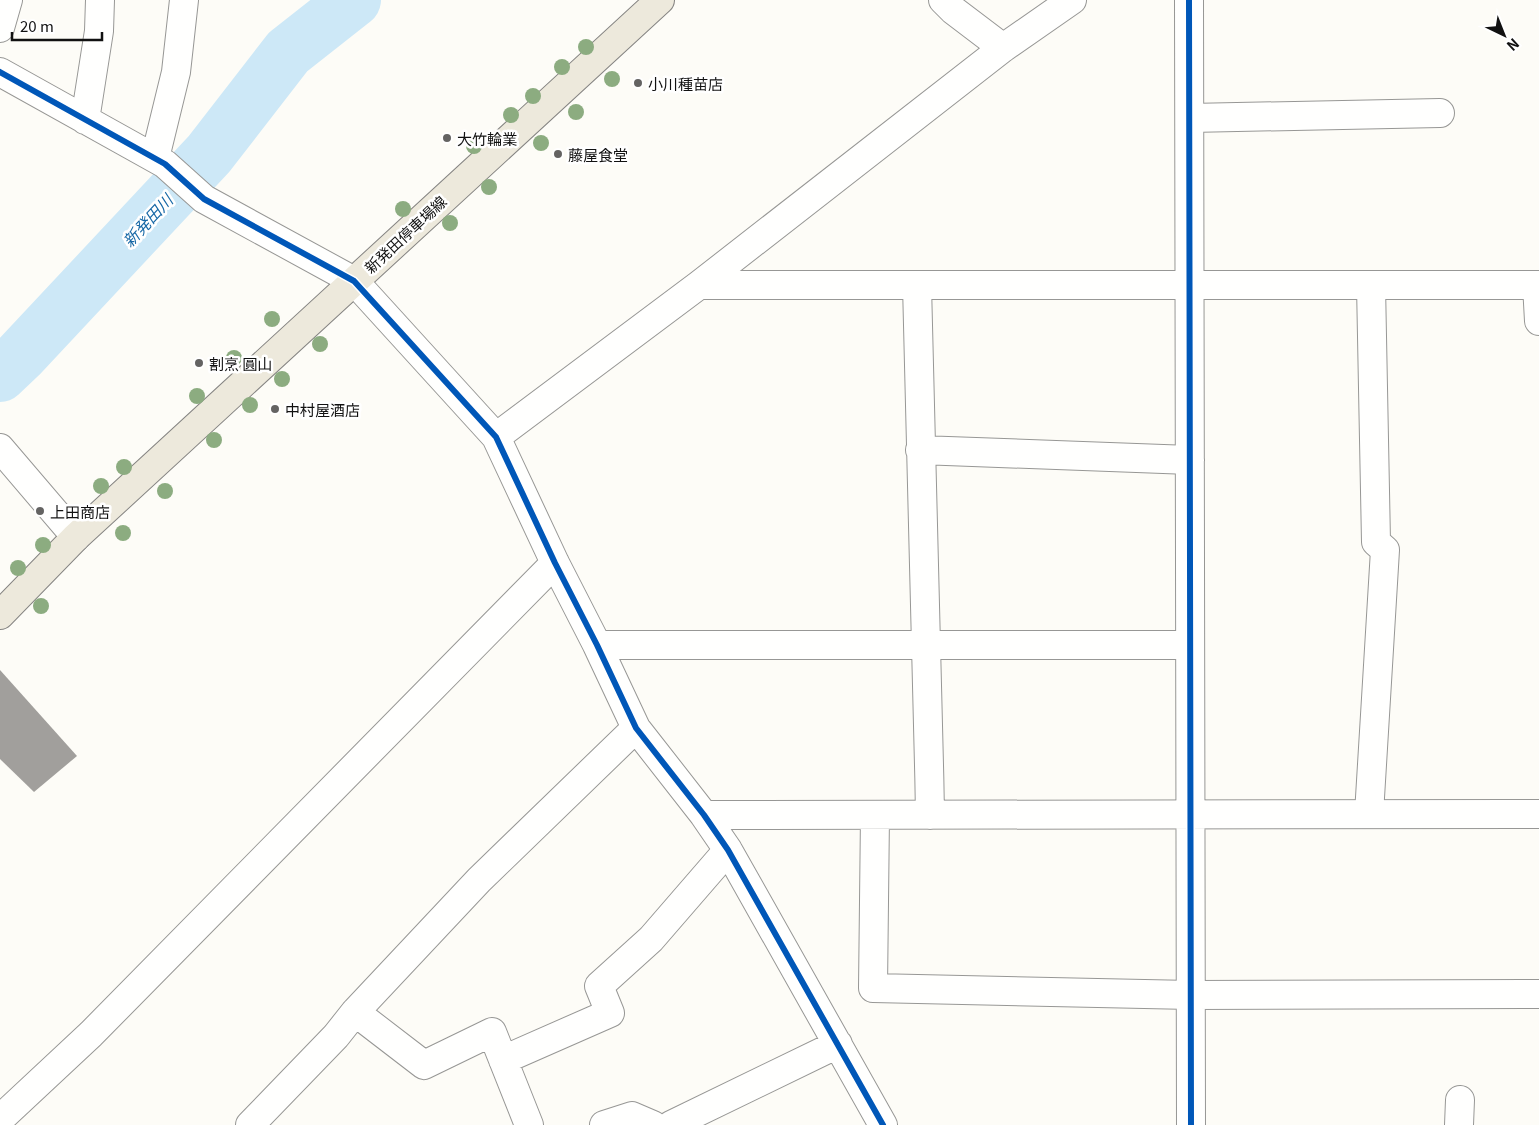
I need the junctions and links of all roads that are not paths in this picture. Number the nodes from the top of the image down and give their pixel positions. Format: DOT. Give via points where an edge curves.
graph roads {
  1 [pos="8,0"];
  2 [pos="100,0"];
  3 [pos="184,0"];
  4 [pos="660,0"];
  5 [pos="943,0"];
  6 [pos="1072,0"];
  7 [pos="1189,0"];
  8 [pos="0,28"];
  9 [pos="1003,48"];
  10 [pos="0,72"];
  11 [pos="1440,113"];
  12 [pos="1190,118"];
  13 [pos="86,120"];
  14 [pos="160,161"];
  15 [pos="354,281"];
  16 [pos="699,285"];
  17 [pos="917,285"];
  18 [pos="1190,285"];
  19 [pos="1371,285"];
  20 [pos="1538,285"];
  21 [pos="1539,321"];
  22 [pos="496,436"];
  23 [pos="0,448"];
  24 [pos="920,450"];
  25 [pos="1190,460"];
  26 [pos="76,537"];
  27 [pos="555,563"];
  28 [pos="0,615"];
  29 [pos="597,645"];
  30 [pos="1190,645"];
  31 [pos="927,646"];
  32 [pos="636,728"];
  33 [pos="1191,814"];
  34 [pos="1369,814"];
  35 [pos="1539,814"];
  36 [pos="704,815"];
  37 [pos="875,815"];
  38 [pos="930,815"];
  39 [pos="728,850"];
  40 [pos="1191,994"];
  41 [pos="1539,994"];
  42 [pos="355,1012"];
  43 [pos="838,1044"];
  44 [pos="503,1060"];
  45 [pos="0,1119"];
  46 [pos="250,1125"];
  47 [pos="529,1125"];
  48 [pos="604,1125"];
  49 [pos="653,1125"];
  50 [pos="671,1125"];
  51 [pos="883,1125"];
  52 [pos="1191,1125"];
  1 -- 8 [label="street"];
  2 -- 13 [label="street" via="100,31"];
  3 -- 14 [label="street" via="176,72"];
  4 -- 15 [label="main road, 新発田停車場線"];
  5 -- 9 [label="street"];
  6 -- 9 [label="street"];
  7 -- 12 [label="street"];
  9 -- 16 [label="street"];
  10 -- 13 [label="street"];
  11 -- 12 [label="street"];
  12 -- 18 [label="street"];
  13 -- 14 [label="street"];
  14 -- 15 [label="street" via="204,199"];
  15 -- 22 [label="street"];
  15 -- 26 [label="main road, 新発田停車場線"];
  16 -- 17 [label="street"];
  16 -- 22 [label="street"];
  17 -- 18 [label="street"];
  17 -- 24 [label="street"];
  18 -- 19 [label="street"];
  18 -- 25 [label="street"];
  19 -- 20 [label="street"];
  19 -- 34 [label="street" via="1376,542 1385,550"];
  20 -- 21 [label="street"];
  22 -- 27 [label="street"];
  23 -- 26 [label="street"];
  24 -- 25 [label="street"];
  24 -- 31 [label="street"];
  25 -- 30 [label="street"];
  26 -- 28 [label="main road, 新発田停車場線"];
  27 -- 29 [label="street"];
  27 -- 45 [label="street" via="91,1034"];
  29 -- 31 [label="street"];
  29 -- 32 [label="street"];
  30 -- 31 [label="street"];
  30 -- 33 [label="street"];
  31 -- 38 [label="street"];
  32 -- 36 [label="street"];
  32 -- 42 [label="street" via="479,880"];
  33 -- 34 [label="street"];
  33 -- 38 [label="street"];
  33 -- 40 [label="street"];
  34 -- 35 [label="street"];
  36 -- 37 [label="street"];
  36 -- 39 [label="street"];
  37 -- 38 [label="street"];
  37 -- 40 [label="street" via="873,988"];
  39 -- 43 [label="street"];
  39 -- 44 [label="street" via="651,939 599,986 610,1013"];
  40 -- 41 [label="street"];
  40 -- 52 [label="street"];
  42 -- 44 [label="street" via="424,1065 492,1032"];
  42 -- 46 [label="street"];
  43 -- 50 [label="street"];
  43 -- 51 [label="street"];
  44 -- 47 [label="street"];
  48 -- 49 [label="street" via="632,1116"];
}
